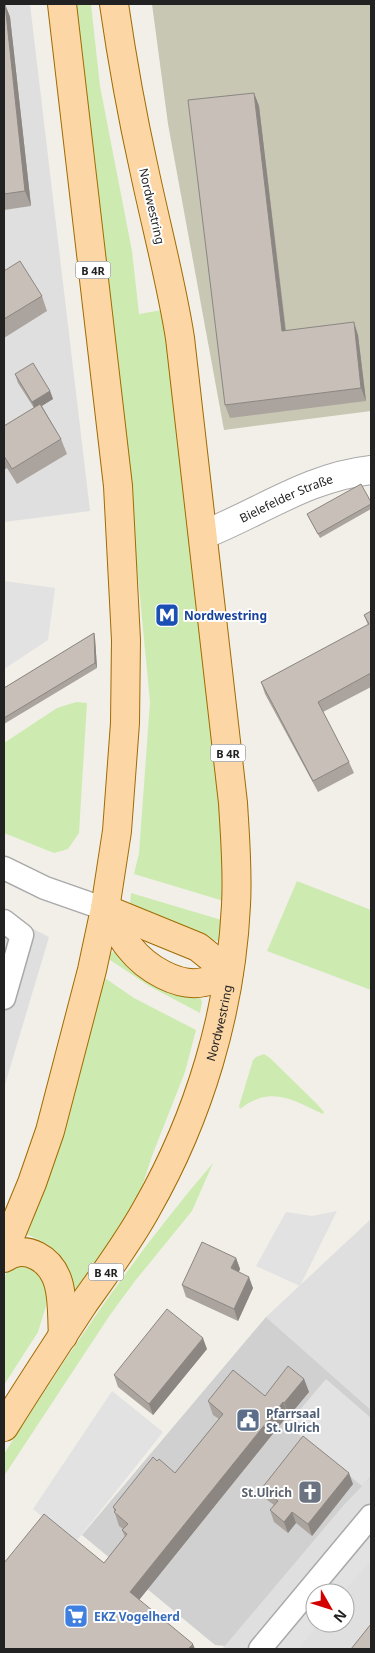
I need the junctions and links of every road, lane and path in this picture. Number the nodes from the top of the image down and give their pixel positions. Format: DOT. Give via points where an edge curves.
graph roads {
  1 [pos="62,4"];
  2 [pos="114,4"];
  3 [pos="371,470"];
  4 [pos="203,535"];
  5 [pos="4,868"];
  6 [pos="105,909"];
  7 [pos="4,921"];
  8 [pos="229,972"];
  9 [pos="4,998"];
  10 [pos="4,1251"];
  11 [pos="4,1258"];
  12 [pos="62,1336"];
  13 [pos="4,1427"];
  14 [pos="371,1516"];
  15 [pos="260,1649"];
  1 -- 6 [label="main road, B 4R" via="115,463 123,562 126,640 124,750 118,822"];
  2 -- 4 [label="main road, Nordwestring / B 4R" via="144,169 176,311"];
  3 -- 4 [label="street, Bielefelder Straße" via="316,482"];
  4 -- 8 [label="main road, Nordwestring / B 4R" via="233,803 237,888"];
  5 -- 6 [label="street" via="45,888"];
  6 -- 8 [label="main road" via="198,947"];
  6 -- 8 [label="main road" via="128,947 164,975 191,983 205,982"];
  6 -- 10 [label="main road, B 4R" via="50,1131"];
  7 -- 9 [label="street" via="22,935"];
  8 -- 12 [label="main road, Nordwestring / B 4R" via="211,1056 175,1155 139,1222"];
  11 -- 12 [label="main road" via="13,1252 24,1251 51,1266 59,1282"];
  12 -- 13 [label="main road, Nordwestring / B 4R"];
  14 -- 15 [label="street"];
}
